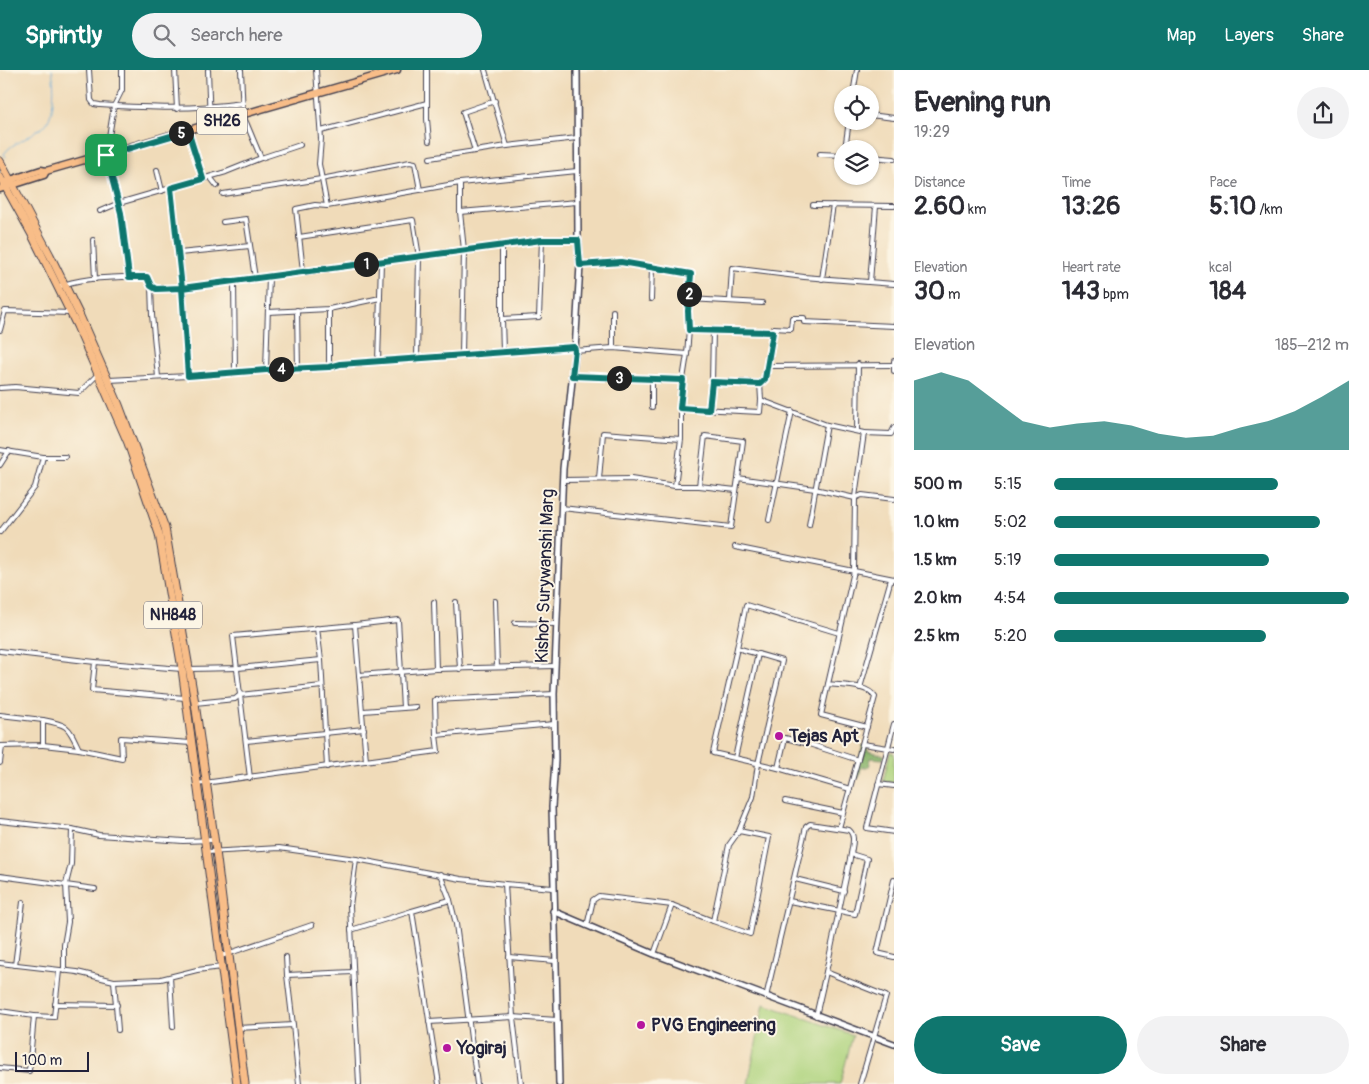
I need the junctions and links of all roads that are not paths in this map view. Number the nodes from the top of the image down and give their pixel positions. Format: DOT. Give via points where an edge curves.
graph roads {
  1 [pos="89,70"];
  2 [pos="122,70"];
  3 [pos="175,70"];
  4 [pos="208,70"];
  5 [pos="241,70"];
  6 [pos="316,70"];
  7 [pos="397,70"];
  8 [pos="427,70"];
  9 [pos="485,70"];
  10 [pos="577,70"];
  11 [pos="857,70"];
  12 [pos="854,85"];
  13 [pos="317,94"];
  14 [pos="495,101"];
  15 [pos="243,103"];
  16 [pos="427,103"];
  17 [pos="114,106"];
  18 [pos="210,108"];
  19 [pos="177,109"];
  20 [pos="243,115"];
  21 [pos="879,116"];
  22 [pos="894,118"];
  23 [pos="210,124"];
  24 [pos="188,131"];
  25 [pos="321,131"];
  26 [pos="577,138"];
  27 [pos="429,141"];
  28 [pos="300,145"];
  29 [pos="507,146"];
  30 [pos="475,151"];
  31 [pos="820,154"];
  32 [pos="106,155"];
  33 [pos="834,155"];
  34 [pos="261,158"];
  35 [pos="430,158"];
  36 [pos="879,158"];
  37 [pos="894,159"];
  38 [pos="0,161"];
  39 [pos="156,170"];
  40 [pos="577,172"];
  41 [pos="210,177"];
  42 [pos="203,179"];
  43 [pos="321,179"];
  44 [pos="13,183"];
  45 [pos="460,183"];
  46 [pos="2,184"];
  47 [pos="216,186"];
  48 [pos="171,188"];
  49 [pos="420,190"];
  50 [pos="162,191"];
  51 [pos="223,194"];
  52 [pos="118,202"];
  53 [pos="577,202"];
  54 [pos="813,205"];
  55 [pos="833,205"];
  56 [pos="327,206"];
  57 [pos="876,206"];
  58 [pos="894,206"];
  59 [pos="100,211"];
  60 [pos="460,212"];
  61 [pos="223,222"];
  62 [pos="299,237"];
  63 [pos="93,240"];
  64 [pos="542,240"];
  65 [pos="578,240"];
  66 [pos="250,246"];
  67 [pos="502,246"];
  68 [pos="464,250"];
  69 [pos="179,253"];
  70 [pos="419,257"];
  71 [pos="381,262"];
  72 [pos="580,265"];
  73 [pos="652,268"];
  74 [pos="304,271"];
  75 [pos="269,276"];
  76 [pos="129,277"];
  77 [pos="255,278"];
  78 [pos="95,279"];
  79 [pos="822,279"];
  80 [pos="234,281"];
  81 [pos="870,282"];
  82 [pos="894,284"];
  83 [pos="62,285"];
  84 [pos="151,286"];
  85 [pos="182,288"];
  86 [pos="380,298"];
  87 [pos="651,299"];
  88 [pos="689,299"];
  89 [pos="730,300"];
  90 [pos="762,303"];
  91 [pos="329,308"];
  92 [pos="297,310"];
  93 [pos="613,311"];
  94 [pos="268,312"];
  95 [pos="71,313"];
  96 [pos="502,319"];
  97 [pos="894,326"];
  98 [pos="0,330"];
  99 [pos="689,330"];
  100 [pos="713,330"];
  101 [pos="773,332"];
  102 [pos="613,348"];
  103 [pos="574,349"];
  104 [pos="503,351"];
  105 [pos="462,354"];
  106 [pos="687,354"];
  107 [pos="417,358"];
  108 [pos="378,361"];
  109 [pos="894,361"];
  110 [pos="858,364"];
  111 [pos="894,365"];
  112 [pos="768,366"];
  113 [pos="329,367"];
  114 [pos="298,368"];
  115 [pos="266,370"];
  116 [pos="894,371"];
  117 [pos="235,372"];
  118 [pos="98,374"];
  119 [pos="188,376"];
  120 [pos="572,376"];
  121 [pos="158,377"];
  122 [pos="108,380"];
  123 [pos="652,380"];
  124 [pos="683,380"];
  125 [pos="712,382"];
  126 [pos="760,384"];
  127 [pos="0,388"];
  128 [pos="761,400"];
  129 [pos="652,407"];
  130 [pos="680,408"];
  131 [pos="709,410"];
  132 [pos="792,411"];
  133 [pos="827,425"];
  134 [pos="894,428"];
  135 [pos="857,431"];
  136 [pos="864,433"];
  137 [pos="681,439"];
  138 [pos="0,450"];
  139 [pos="9,451"];
  140 [pos="43,456"];
  141 [pos="65,457"];
  142 [pos="0,466"];
  143 [pos="738,478"];
  144 [pos="600,479"];
  145 [pos="563,480"];
  146 [pos="776,484"];
  147 [pos="675,486"];
  148 [pos="699,486"];
  149 [pos="815,489"];
  150 [pos="736,490"];
  151 [pos="855,498"];
  152 [pos="894,499"];
  153 [pos="562,508"];
  154 [pos="770,520"];
  155 [pos="809,525"];
  156 [pos="0,532"];
  157 [pos="735,547"];
  158 [pos="854,571"];
  159 [pos="892,579"];
  160 [pos="434,602"];
  161 [pos="456,602"];
  162 [pos="495,602"];
  163 [pos="515,623"];
  164 [pos="556,624"];
  165 [pos="356,625"];
  166 [pos="317,628"];
  167 [pos="839,633"];
  168 [pos="737,648"];
  169 [pos="0,651"];
  170 [pos="758,654"];
  171 [pos="321,660"];
  172 [pos="95,662"];
  173 [pos="555,666"];
  174 [pos="497,667"];
  175 [pos="238,668"];
  176 [pos="185,669"];
  177 [pos="460,669"];
  178 [pos="436,670"];
  179 [pos="400,671"];
  180 [pos="359,675"];
  181 [pos="828,684"];
  182 [pos="322,686"];
  183 [pos="860,688"];
  184 [pos="554,694"];
  185 [pos="240,695"];
  186 [pos="185,698"];
  187 [pos="195,702"];
  188 [pos="416,707"];
  189 [pos="403,708"];
  190 [pos="363,711"];
  191 [pos="0,715"];
  192 [pos="43,720"];
  193 [pos="554,724"];
  194 [pos="894,724"];
  195 [pos="867,727"];
  196 [pos="364,729"];
  197 [pos="325,733"];
  198 [pos="436,734"];
  199 [pos="246,741"];
  200 [pos="192,743"];
  201 [pos="863,744"];
  202 [pos="43,745"];
  203 [pos="1,746"];
  204 [pos="888,748"];
  205 [pos="79,749"];
  206 [pos="894,749"];
  207 [pos="735,758"];
  208 [pos="858,760"];
  209 [pos="366,762"];
  210 [pos="0,763"];
  211 [pos="758,764"];
  212 [pos="327,767"];
  213 [pos="778,768"];
  214 [pos="250,778"];
  215 [pos="206,783"];
  216 [pos="197,784"];
  217 [pos="878,784"];
  218 [pos="894,786"];
  219 [pos="850,789"];
  220 [pos="785,801"];
  221 [pos="843,813"];
  222 [pos="0,821"];
  223 [pos="839,828"];
  224 [pos="72,830"];
  225 [pos="739,831"];
  226 [pos="894,832"];
  227 [pos="214,840"];
  228 [pos="205,841"];
  229 [pos="216,851"];
  230 [pos="207,852"];
  231 [pos="851,854"];
  232 [pos="356,860"];
  233 [pos="440,874"];
  234 [pos="0,876"];
  235 [pos="794,879"];
  236 [pos="894,880"];
  237 [pos="66,884"];
  238 [pos="220,884"];
  239 [pos="505,884"];
  240 [pos="211,885"];
  241 [pos="554,888"];
  242 [pos="95,889"];
  243 [pos="844,891"];
  244 [pos="450,900"];
  245 [pos="789,901"];
  246 [pos="24,902"];
  247 [pos="672,905"];
  248 [pos="412,911"];
  249 [pos="553,911"];
  250 [pos="839,912"];
  251 [pos="224,920"];
  252 [pos="713,921"];
  253 [pos="216,922"];
  254 [pos="312,925"];
  255 [pos="586,926"];
  256 [pos="351,930"];
  257 [pos="654,954"];
  258 [pos="224,955"];
  259 [pos="286,956"];
  260 [pos="509,957"];
  261 [pos="894,957"];
  262 [pos="555,961"];
  263 [pos="0,963"];
  264 [pos="15,965"];
  265 [pos="226,966"];
  266 [pos="61,971"];
  267 [pos="353,972"];
  268 [pos="826,972"];
  269 [pos="287,975"];
  270 [pos="170,978"];
  271 [pos="114,981"];
  272 [pos="766,997"];
  273 [pos="55,1004"];
  274 [pos="117,1006"];
  275 [pos="0,1011"];
  276 [pos="34,1016"];
  277 [pos="513,1016"];
  278 [pos="816,1016"];
  279 [pos="468,1020"];
  280 [pos="557,1020"];
  281 [pos="429,1022"];
  282 [pos="292,1025"];
  283 [pos="173,1027"];
  284 [pos="237,1028"];
  285 [pos="118,1030"];
  286 [pos="874,1037"];
  287 [pos="894,1044"];
  288 [pos="0,1068"];
  289 [pos="237,1084"];
  290 [pos="245,1084"];
  291 [pos="299,1084"];
  292 [pos="359,1084"];
  293 [pos="439,1084"];
  294 [pos="477,1084"];
  295 [pos="521,1084"];
  296 [pos="559,1084"];
  297 [pos="860,1084"];
  1 -- 17 [label="street" via="92,102"];
  2 -- 17 [label="street" via="122,90"];
  3 -- 19 [label="street"];
  4 -- 18 [label="street"];
  5 -- 15 [label="street"];
  6 -- 13 [label="street"];
  7 -- 13 [label="main road, SH26"];
  8 -- 16 [label="street"];
  9 -- 14 [label="street"];
  10 -- 26 [label="street, Kishor Surywanshi Marg"];
  11 -- 12 [label="street"];
  13 -- 20 [label="main road, SH26"];
  13 -- 25 [label="street"];
  14 -- 29 [label="street"];
  14 -- 30 [label="street" via="463,112"];
  15 -- 18 [label="street"];
  15 -- 20 [label="street"];
  16 -- 25 [label="street"];
  16 -- 27 [label="street"];
  17 -- 19 [label="street"];
  17 -- 32 [label="street"];
  18 -- 19 [label="street"];
  18 -- 23 [label="street"];
  20 -- 23 [label="main road, SH26"];
  20 -- 34 [label="street"];
  21 -- 22 [label="street"];
  23 -- 24 [label="main road, SH26"];
  24 -- 32 [label="main road, SH26"];
  24 -- 42 [label="street"];
  25 -- 43 [label="street"];
  26 -- 29 [label="street"];
  26 -- 40 [label="street, Kishor Surywanshi Marg"];
  28 -- 34 [label="street"];
  29 -- 30 [label="street"];
  30 -- 35 [label="street"];
  31 -- 33 [label="street"];
  32 -- 44 [label="main road, SH26" via="41,170"];
  32 -- 52 [label="street"];
  34 -- 41 [label="street"];
  36 -- 37 [label="street"];
  38 -- 44 [label="highway, NH848"];
  39 -- 50 [label="street"];
  40 -- 45 [label="street"];
  40 -- 53 [label="street, Kishor Surywanshi Marg"];
  41 -- 42 [label="street"];
  41 -- 47 [label="street"];
  42 -- 48 [label="street"];
  43 -- 49 [label="street" via="413,162"];
  43 -- 51 [label="street"];
  43 -- 56 [label="street"];
  44 -- 46 [label="main road, SH26"];
  44 -- 83 [label="highway, NH848"];
  45 -- 49 [label="street"];
  45 -- 60 [label="street"];
  46 -- 83 [label="highway, NH848"];
  48 -- 50 [label="street"];
  48 -- 69 [label="street"];
  49 -- 56 [label="street"];
  50 -- 52 [label="street"];
  52 -- 59 [label="street"];
  52 -- 76 [label="street"];
  53 -- 60 [label="street"];
  53 -- 65 [label="street, Kishor Surywanshi Marg"];
  54 -- 55 [label="street"];
  55 -- 57 [label="street"];
  55 -- 79 [label="street"];
  56 -- 62 [label="street" via="296,209"];
  57 -- 58 [label="street"];
  57 -- 81 [label="street"];
  60 -- 68 [label="street"];
  61 -- 66 [label="street" via="246,219"];
  62 -- 70 [label="street" via="413,220"];
  62 -- 74 [label="street"];
  63 -- 78 [label="street"];
  64 -- 65 [label="street"];
  64 -- 67 [label="street"];
  64 -- 96 [label="street" via="539,317"];
  65 -- 72 [label="street, Kishor Surywanshi Marg"];
  66 -- 69 [label="street"];
  66 -- 77 [label="street"];
  67 -- 68 [label="street"];
  67 -- 96 [label="street"];
  68 -- 70 [label="street"];
  68 -- 105 [label="street"];
  69 -- 85 [label="street"];
  70 -- 71 [label="street"];
  70 -- 107 [label="street"];
  71 -- 74 [label="street"];
  71 -- 86 [label="street"];
  72 -- 73 [label="street" via="621,262"];
  72 -- 103 [label="street, Kishor Surywanshi Marg"];
  73 -- 87 [label="street"];
  73 -- 88 [label="street" via="691,274"];
  74 -- 75 [label="street"];
  75 -- 77 [label="street"];
  75 -- 94 [label="street"];
  76 -- 78 [label="street"];
  76 -- 84 [label="street" via="147,277"];
  77 -- 80 [label="street"];
  78 -- 83 [label="street"];
  79 -- 81 [label="street"];
  79 -- 89 [label="street" via="732,268"];
  80 -- 85 [label="street"];
  80 -- 117 [label="street"];
  81 -- 82 [label="street"];
  83 -- 95 [label="highway, NH848"];
  83 -- 122 [label="highway, NH848"];
  84 -- 85 [label="street" via="156,289"];
  84 -- 121 [label="street"];
  85 -- 119 [label="street"];
  86 -- 91 [label="street"];
  86 -- 108 [label="street"];
  88 -- 89 [label="street"];
  88 -- 99 [label="street"];
  89 -- 90 [label="street"];
  91 -- 92 [label="street"];
  91 -- 113 [label="street"];
  92 -- 94 [label="street"];
  92 -- 114 [label="street"];
  93 -- 102 [label="street"];
  94 -- 115 [label="street"];
  95 -- 98 [label="street" via="5,311"];
  95 -- 118 [label="highway, NH848"];
  96 -- 104 [label="street"];
  97 -- 101 [label="street" via="804,322 804,318 792,318 791,329 774,328"];
  99 -- 100 [label="street"];
  99 -- 106 [label="street"];
  100 -- 101 [label="street"];
  100 -- 125 [label="street"];
  101 -- 112 [label="street"];
  102 -- 103 [label="street"];
  102 -- 106 [label="street"];
  103 -- 104 [label="street"];
  103 -- 120 [label="street, Kishor Surywanshi Marg"];
  104 -- 105 [label="street"];
  105 -- 107 [label="street"];
  106 -- 124 [label="street"];
  107 -- 108 [label="street"];
  108 -- 113 [label="street"];
  109 -- 111 [label="street"];
  110 -- 111 [label="street"];
  110 -- 112 [label="street"];
  110 -- 135 [label="street"];
  111 -- 116 [label="street"];
  112 -- 126 [label="street" via="765,379"];
  113 -- 114 [label="street"];
  114 -- 115 [label="street"];
  115 -- 117 [label="street"];
  117 -- 119 [label="street"];
  118 -- 127 [label="street" via="79,393"];
  118 -- 176 [label="highway, NH848" via="134,458 159,534"];
  119 -- 121 [label="street"];
  120 -- 123 [label="street"];
  120 -- 145 [label="street, Kishor Surywanshi Marg"];
  121 -- 122 [label="street"];
  122 -- 176 [label="highway, NH848" via="166,528"];
  123 -- 124 [label="street"];
  123 -- 129 [label="street"];
  124 -- 130 [label="street"];
  125 -- 126 [label="street"];
  125 -- 131 [label="street"];
  126 -- 128 [label="street"];
  128 -- 131 [label="street" via="760,412"];
  128 -- 132 [label="street"];
  130 -- 131 [label="street"];
  130 -- 137 [label="street"];
  132 -- 133 [label="street"];
  132 -- 146 [label="street"];
  133 -- 135 [label="street"];
  133 -- 149 [label="street"];
  134 -- 136 [label="street" via="891,434"];
  135 -- 136 [label="street"];
  136 -- 151 [label="street"];
  137 -- 144 [label="street" via="603,433"];
  137 -- 147 [label="street"];
  138 -- 139 [label="street"];
  139 -- 140 [label="street"];
  139 -- 142 [label="street"];
  140 -- 141 [label="street"];
  140 -- 156 [label="street" via="35,487"];
  143 -- 146 [label="street"];
  143 -- 148 [label="street" via="744,441 705,436"];
  143 -- 150 [label="street"];
  144 -- 145 [label="street"];
  144 -- 147 [label="street" via="631,479"];
  145 -- 153 [label="street, Kishor Surywanshi Marg"];
  146 -- 149 [label="street"];
  146 -- 154 [label="street"];
  147 -- 148 [label="street"];
  148 -- 150 [label="street"];
  149 -- 151 [label="street"];
  149 -- 155 [label="street"];
  150 -- 153 [label="street" via="731,527"];
  151 -- 152 [label="street" via="862,495"];
  151 -- 158 [label="street"];
  153 -- 164 [label="street, Kishor Surywanshi Marg"];
  157 -- 158 [label="street"];
  158 -- 159 [label="street"];
  158 -- 167 [label="street"];
  159 -- 183 [label="street"];
  160 -- 178 [label="street"];
  161 -- 177 [label="street"];
  162 -- 174 [label="street"];
  163 -- 164 [label="street"];
  164 -- 173 [label="street, Kishor Surywanshi Marg"];
  165 -- 166 [label="street"];
  165 -- 179 [label="street" via="398,620"];
  165 -- 180 [label="street"];
  166 -- 171 [label="street"];
  166 -- 175 [label="street" via="233,636"];
  167 -- 168 [label="street" via="746,605"];
  167 -- 181 [label="street"];
  168 -- 170 [label="street"];
  168 -- 207 [label="street" via="713,753"];
  169 -- 172 [label="street"];
  170 -- 207 [label="street"];
  170 -- 211 [label="street" via="782,661"];
  171 -- 175 [label="street"];
  171 -- 182 [label="street"];
  172 -- 176 [label="street"];
  172 -- 186 [label="street" via="92,690"];
  173 -- 174 [label="street"];
  173 -- 184 [label="street, Kishor Surywanshi Marg"];
  174 -- 177 [label="street"];
  175 -- 176 [label="street"];
  175 -- 185 [label="street"];
  176 -- 186 [label="highway, NH848"];
  176 -- 187 [label="highway, NH848"];
  177 -- 178 [label="street"];
  178 -- 179 [label="street"];
  179 -- 180 [label="street"];
  179 -- 189 [label="street"];
  180 -- 190 [label="street"];
  181 -- 183 [label="street"];
  181 -- 195 [label="street" via="821,715"];
  182 -- 185 [label="street"];
  182 -- 197 [label="street"];
  183 -- 195 [label="street" via="875,697"];
  184 -- 193 [label="street, Kishor Surywanshi Marg"];
  184 -- 198 [label="street" via="435,700"];
  185 -- 187 [label="street" via="235,699"];
  185 -- 199 [label="street"];
  186 -- 200 [label="highway, NH848"];
  187 -- 215 [label="highway, NH848"];
  188 -- 189 [label="street"];
  189 -- 190 [label="street"];
  190 -- 196 [label="street"];
  191 -- 192 [label="street"];
  192 -- 202 [label="street"];
  192 -- 205 [label="street" via="62,724 70,730"];
  193 -- 198 [label="street"];
  193 -- 241 [label="street, Kishor Surywanshi Marg"];
  194 -- 204 [label="street"];
  195 -- 201 [label="street"];
  196 -- 197 [label="street"];
  196 -- 209 [label="street"];
  197 -- 199 [label="street"];
  197 -- 212 [label="street"];
  198 -- 209 [label="street" via="438,751"];
  199 -- 214 [label="street"];
  200 -- 205 [label="street" via="121,738 122,758"];
  200 -- 216 [label="highway, NH848"];
  201 -- 204 [label="street"];
  201 -- 208 [label="street"];
  202 -- 203 [label="street"];
  202 -- 205 [label="street"];
  203 -- 210 [label="street"];
  204 -- 206 [label="street"];
  204 -- 217 [label="street"];
  207 -- 211 [label="street"];
  208 -- 213 [label="street" via="785,738"];
  208 -- 219 [label="street"];
  209 -- 212 [label="street"];
  211 -- 213 [label="street"];
  211 -- 225 [label="street" via="753,797"];
  212 -- 214 [label="street"];
  213 -- 219 [label="street"];
  214 -- 215 [label="street"];
  215 -- 216 [label="street"];
  215 -- 227 [label="highway, NH848"];
  216 -- 228 [label="highway, NH848"];
  217 -- 218 [label="street"];
  217 -- 226 [label="street" via="867,828"];
  219 -- 221 [label="street"];
  220 -- 221 [label="street"];
  221 -- 223 [label="street"];
  222 -- 224 [label="street"];
  223 -- 231 [label="street" via="852,833"];
  223 -- 235 [label="street" via="808,825"];
  224 -- 228 [label="street" via="99,835"];
  224 -- 237 [label="street" via="71,864"];
  225 -- 252 [label="street" via="729,845"];
  225 -- 252 [label="street" via="769,837 750,934"];
  227 -- 228 [label="street"];
  227 -- 229 [label="highway, NH848"];
  228 -- 230 [label="highway, NH848"];
  229 -- 230 [label="street"];
  229 -- 232 [label="street" via="279,848"];
  229 -- 238 [label="highway, NH848"];
  230 -- 240 [label="highway, NH848"];
  231 -- 243 [label="street"];
  231 -- 250 [label="street" via="867,859 865,870 856,913"];
  232 -- 233 [label="street"];
  232 -- 256 [label="street" via="350,906"];
  233 -- 239 [label="street"];
  233 -- 244 [label="street"];
  234 -- 237 [label="street"];
  235 -- 243 [label="street"];
  235 -- 245 [label="street"];
  236 -- 261 [label="street" via="877,953"];
  237 -- 242 [label="street"];
  237 -- 266 [label="street" via="68,922"];
  238 -- 240 [label="highway"];
  238 -- 251 [label="highway, NH848"];
  239 -- 241 [label="street"];
  239 -- 260 [label="street"];
  240 -- 253 [label="highway, NH848"];
  241 -- 249 [label="street, Kishor Surywanshi Marg"];
  243 -- 250 [label="street"];
  244 -- 248 [label="street"];
  244 -- 279 [label="street"];
  245 -- 250 [label="street"];
  245 -- 272 [label="street"];
  246 -- 264 [label="street"];
  247 -- 252 [label="street"];
  247 -- 255 [label="street" via="599,896 593,900"];
  247 -- 257 [label="street"];
  248 -- 256 [label="street"];
  248 -- 281 [label="street"];
  249 -- 255 [label="street"];
  249 -- 262 [label="street, Kishor Surywanshi Marg"];
  250 -- 268 [label="street"];
  251 -- 253 [label="highway"];
  251 -- 258 [label="highway, NH848"];
  253 -- 258 [label="highway, NH848"];
  254 -- 258 [label="street"];
  255 -- 257 [label="street"];
  256 -- 267 [label="street"];
  257 -- 272 [label="street"];
  258 -- 265 [label="highway, NH848"];
  259 -- 269 [label="street"];
  260 -- 262 [label="street"];
  260 -- 277 [label="street"];
  262 -- 280 [label="street, Kishor Surywanshi Marg"];
  263 -- 264 [label="street"];
  264 -- 266 [label="street"];
  265 -- 270 [label="street"];
  265 -- 284 [label="highway, NH848"];
  265 -- 289 [label="highway, NH848"];
  266 -- 271 [label="street"];
  266 -- 273 [label="street"];
  267 -- 269 [label="street"];
  267 -- 292 [label="street"];
  268 -- 278 [label="street"];
  268 -- 286 [label="street" via="886,996"];
  269 -- 282 [label="street"];
  270 -- 271 [label="street"];
  270 -- 283 [label="street"];
  271 -- 274 [label="street"];
  272 -- 278 [label="street"];
  273 -- 274 [label="street"];
  273 -- 276 [label="street" via="54,1017"];
  274 -- 285 [label="street"];
  275 -- 276 [label="street"];
  276 -- 288 [label="street" via="29,1071"];
  277 -- 279 [label="street"];
  277 -- 280 [label="street"];
  277 -- 295 [label="street"];
  278 -- 286 [label="street"];
  279 -- 281 [label="street"];
  279 -- 294 [label="street"];
  280 -- 296 [label="street, Kishor Surywanshi Marg"];
  281 -- 293 [label="street"];
  282 -- 284 [label="street"];
  282 -- 291 [label="street"];
  284 -- 290 [label="highway, NH848"];
  286 -- 287 [label="street"];
  286 -- 297 [label="street"];
}
